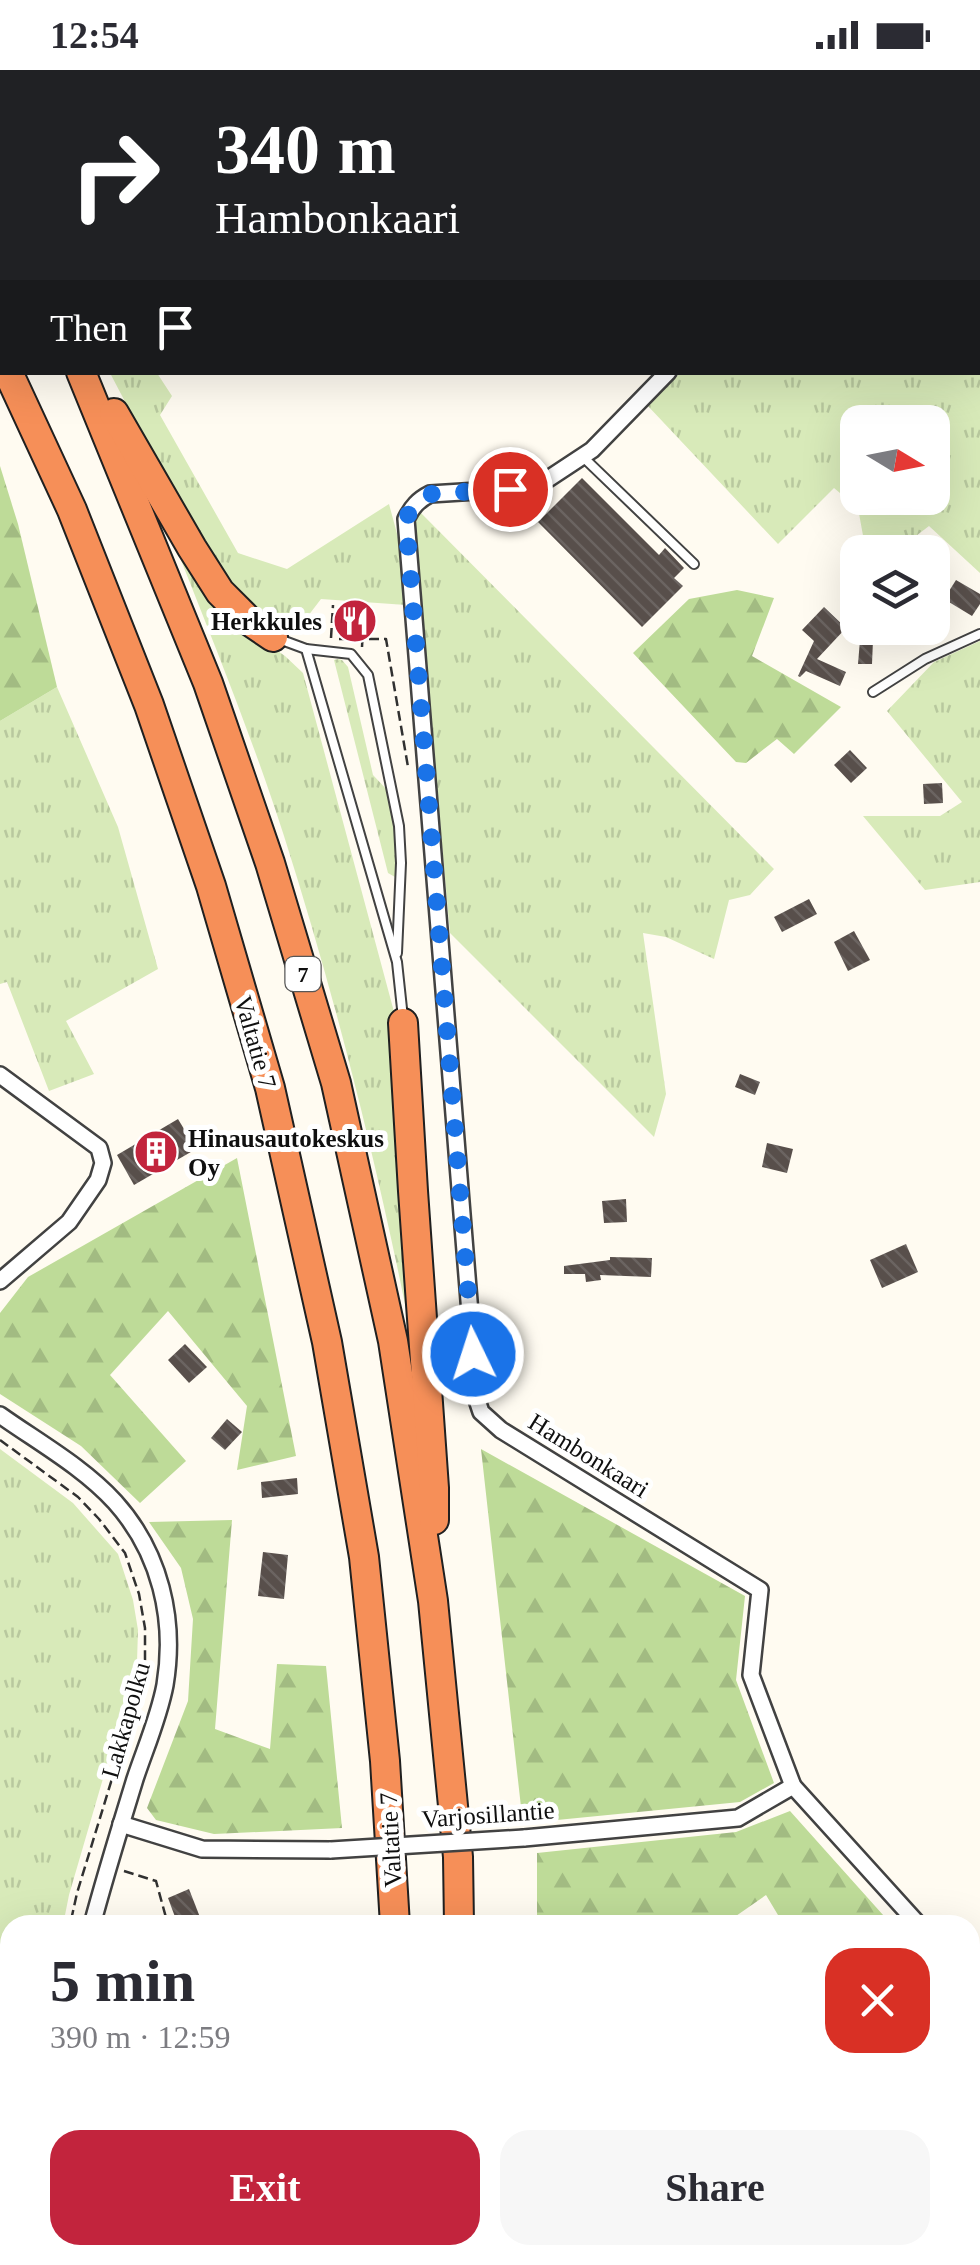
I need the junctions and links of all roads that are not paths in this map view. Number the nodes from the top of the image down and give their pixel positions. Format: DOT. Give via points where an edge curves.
graph roads {
  1 [pos="9,375"];
  2 [pos="82,375"];
  3 [pos="94,375"];
  4 [pos="665,375"];
  5 [pos="582,456"];
  6 [pos="694,564"];
  7 [pos="980,634"];
  8 [pos="274,638"];
  9 [pos="306,649"];
  10 [pos="873,692"];
  11 [pos="397,962"];
  12 [pos="403,1023"];
  13 [pos="0,1075"];
  14 [pos="0,1281"];
  15 [pos="0,1415"];
  16 [pos="433,1602"];
  17 [pos="793,1786"];
  18 [pos="121,1824"];
  19 [pos="95,1915"];
  20 [pos="394,1915"];
  21 [pos="459,1915"];
  22 [pos="910,1915"];
  1 -- 20 [label="highway, Valtatie 7" via="149,704 270,1088 364,1557"];
  2 -- 16 [label="highway, 7" via="208,682 336,1083 392,1342"];
  3 -- 8 [label="highway" via="220,592"];
  4 -- 5 [label="street, Hambonkaari"];
  5 -- 6 [label="lane"];
  5 -- 17 [label="street, Hambonkaari" via="545,481 430,494 406,519 476,1400 501,1430 760,1590 752,1675"];
  7 -- 10 [label="lane"];
  8 -- 9 [label="lane"];
  9 -- 11 [label="lane"];
  9 -- 11 [label="lane" via="351,654 368,675 400,826"];
  11 -- 12 [label="lane"];
  12 -- 16 [label="highway" via="434,1488"];
  13 -- 14 [label="street" via="100,1148 102,1163 69,1222"];
  15 -- 18 [label="street, Lakkapolku" via="100,1487 130,1521 156,1568 169,1626 167,1671"];
  16 -- 21 [label="highway, 7"];
  17 -- 18 [label="street, Varjosillantie, bridge" via="738,1818 331,1850 202,1849"];
  17 -- 22 [label="street, Hambonkaari"];
  18 -- 19 [label="street, Lakkapolku"];
}
